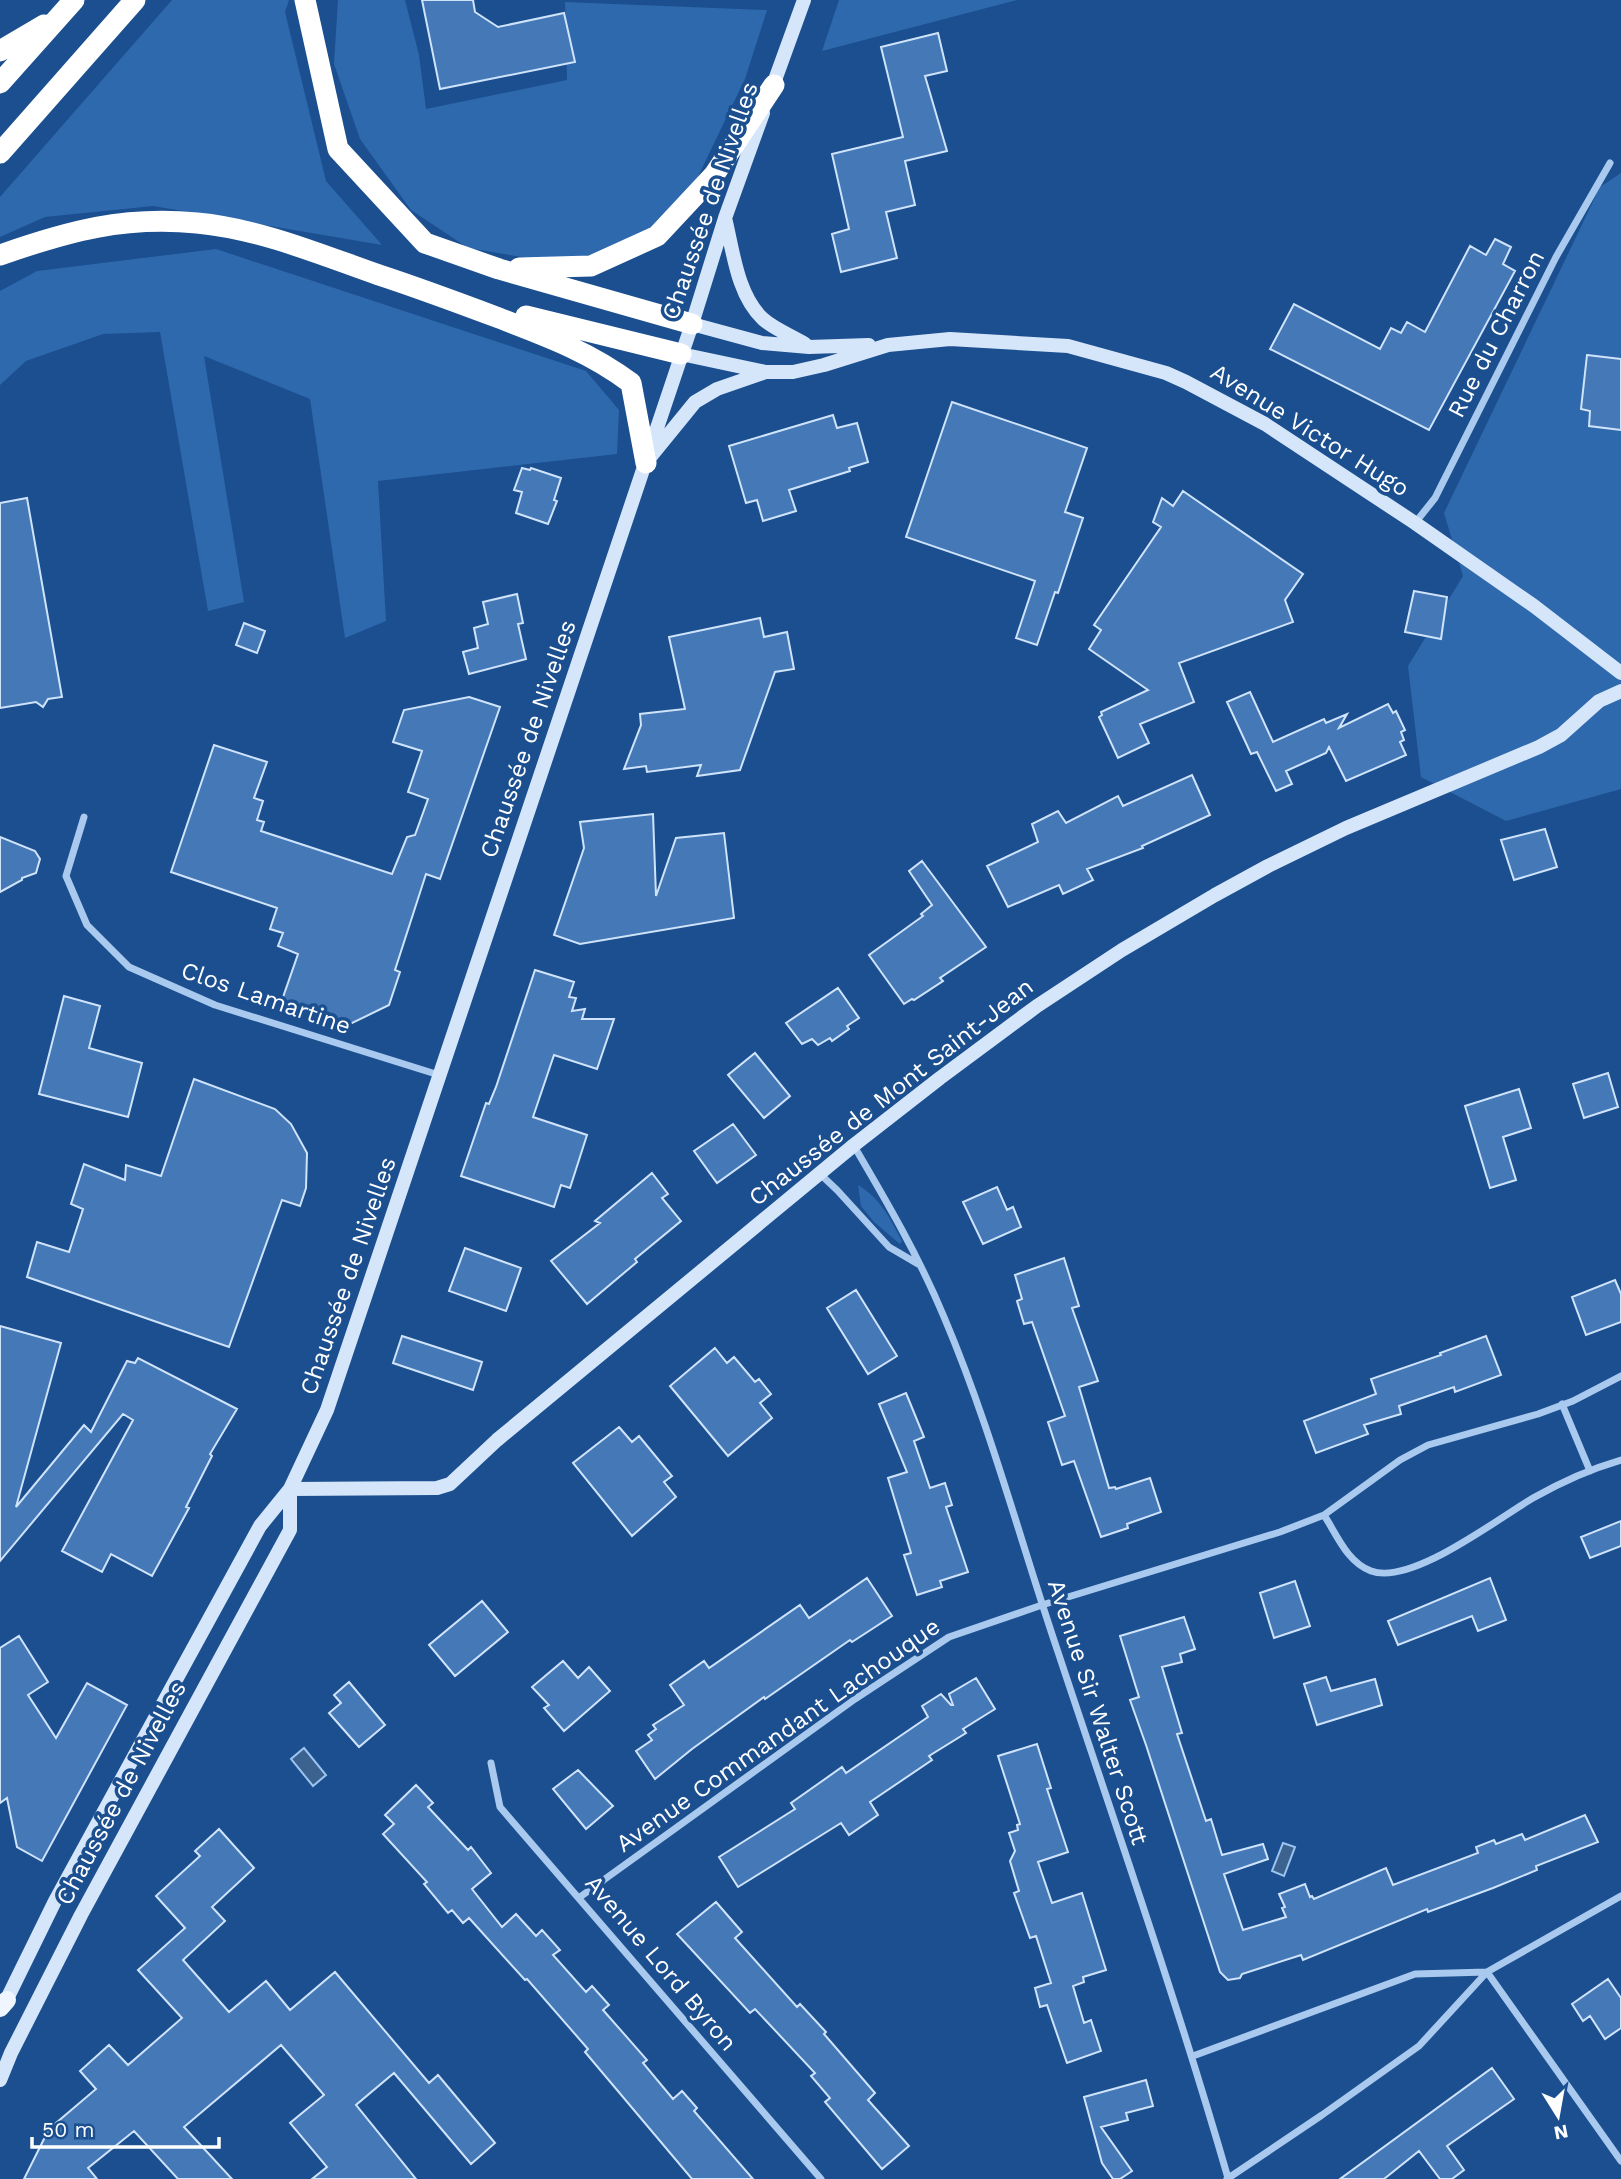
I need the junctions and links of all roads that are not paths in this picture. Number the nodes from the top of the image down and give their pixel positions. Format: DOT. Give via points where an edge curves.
graph roads {
  1 [pos="135,0"];
  2 [pos="305,0"];
  3 [pos="804,0"];
  4 [pos="68,8"];
  5 [pos="0,51"];
  6 [pos="0,83"];
  7 [pos="774,85"];
  8 [pos="0,153"];
  9 [pos="1609,163"];
  10 [pos="725,218"];
  11 [pos="0,255"];
  12 [pos="499,269"];
  13 [pos="435,294"];
  14 [pos="692,324"];
  15 [pos="888,345"];
  16 [pos="809,347"];
  17 [pos="681,355"];
  18 [pos="766,372"];
  19 [pos="646,463"];
  20 [pos="1415,523"];
  21 [pos="1621,673"];
  22 [pos="1621,691"];
  23 [pos="83,817"];
  24 [pos="440,1076"];
  25 [pos="853,1146"];
  26 [pos="819,1173"];
  27 [pos="918,1264"];
  28 [pos="1621,1376"];
  29 [pos="1562,1404"];
  30 [pos="1621,1460"];
  31 [pos="1590,1471"];
  32 [pos="289,1489"];
  33 [pos="1324,1515"];
  34 [pos="1042,1605"];
  35 [pos="491,1763"];
  36 [pos="1621,1896"];
  37 [pos="580,1897"];
  38 [pos="1488,1972"];
  39 [pos="2,2007"];
  40 [pos="1193,2056"];
  41 [pos="0,2080"];
  42 [pos="1621,2161"];
  43 [pos="1228,2178"];
  44 [pos="821,2179"];
  1 -- 8 [label="highway"];
  2 -- 12 [label="highway" via="338,149 425,243"];
  3 -- 7 [label="main road, Chaussée de Nivelles"];
  4 -- 5 [label="highway"];
  4 -- 6 [label="highway"];
  7 -- 10 [label="main road, Chaussée de Nivelles"];
  7 -- 12 [label="highway" via="713,175 657,236 591,266"];
  9 -- 20 [label="street, Rue du Charron" via="1556,257 1435,498"];
  10 -- 14 [label="main road, Chaussée de Nivelles"];
  10 -- 16 [label="main road" via="749,300 763,319"];
  11 -- 13 [label="highway" via="96,226 195,222 248,230"];
  12 -- 14 [label="highway"];
  13 -- 17 [label="highway"];
  13 -- 19 [label="highway" via="570,344 631,383"];
  14 -- 16 [label="main road, Avenue Victor Hugo" via="762,344"];
  14 -- 17 [label="main road, Chaussée de Nivelles"];
  15 -- 16 [label="main road, Avenue Victor Hugo"];
  15 -- 18 [label="main road, Avenue Victor Hugo" via="793,372"];
  15 -- 20 [label="main road, Avenue Victor Hugo" via="950,340 1068,346 1166,373 1265,424"];
  17 -- 18 [label="main road, Avenue Victor Hugo"];
  17 -- 19 [label="main road, Chaussée de Nivelles"];
  18 -- 19 [label="main road, Avenue Victor Hugo" via="695,402"];
  19 -- 24 [label="main road, Chaussée de Nivelles"];
  20 -- 21 [label="main road, Avenue Victor Hugo"];
  22 -- 25 [label="main road, Chaussée de Mont Saint-Jean" via="1599,701 1561,735 1539,747 1346,828 1180,915 1037,1006"];
  23 -- 24 [label="street, Clos Lamartine" via="66,876 87,925 130,967 215,1005"];
  24 -- 32 [label="main road, Chaussée de Nivelles" via="327,1409"];
  25 -- 26 [label="main road, Chaussée de Mont Saint-Jean"];
  25 -- 27 [label="street, Avenue Sir Walter Scott" via="909,1240"];
  26 -- 27 [label="street" via="889,1247"];
  26 -- 32 [label="main road, Chaussée de Mont Saint-Jean" via="450,1484 437,1488"];
  27 -- 34 [label="street, Avenue Sir Walter Scott" via="975,1393"];
  28 -- 29 [label="street, Avenue Commandant Lachouque"];
  29 -- 31 [label="street"];
  29 -- 33 [label="street, Avenue Commandant Lachouque" via="1428,1445"];
  30 -- 31 [label="street"];
  31 -- 33 [label="street" via="1401,1573 1371,1571 1354,1560"];
  32 -- 39 [label="main road, Chaussée de Nivelles" via="253,1538"];
  32 -- 41 [label="main road, Chaussée de Nivelles" via="290,1530 81,1915"];
  33 -- 34 [label="street, Avenue Commandant Lachouque"];
  34 -- 37 [label="street, Avenue Commandant Lachouque" via="948,1637 921,1654"];
  34 -- 40 [label="street, Avenue Sir Walter Scott"];
  35 -- 37 [label="street, Avenue Lord Byron" via="500,1807"];
  36 -- 38 [label="street"];
  37 -- 44 [label="street, Avenue Lord Byron"];
  38 -- 40 [label="street" via="1415,1974"];
  38 -- 42 [label="street"];
  38 -- 43 [label="street" via="1419,2046"];
  40 -- 43 [label="street, Avenue Sir Walter Scott"];
}
